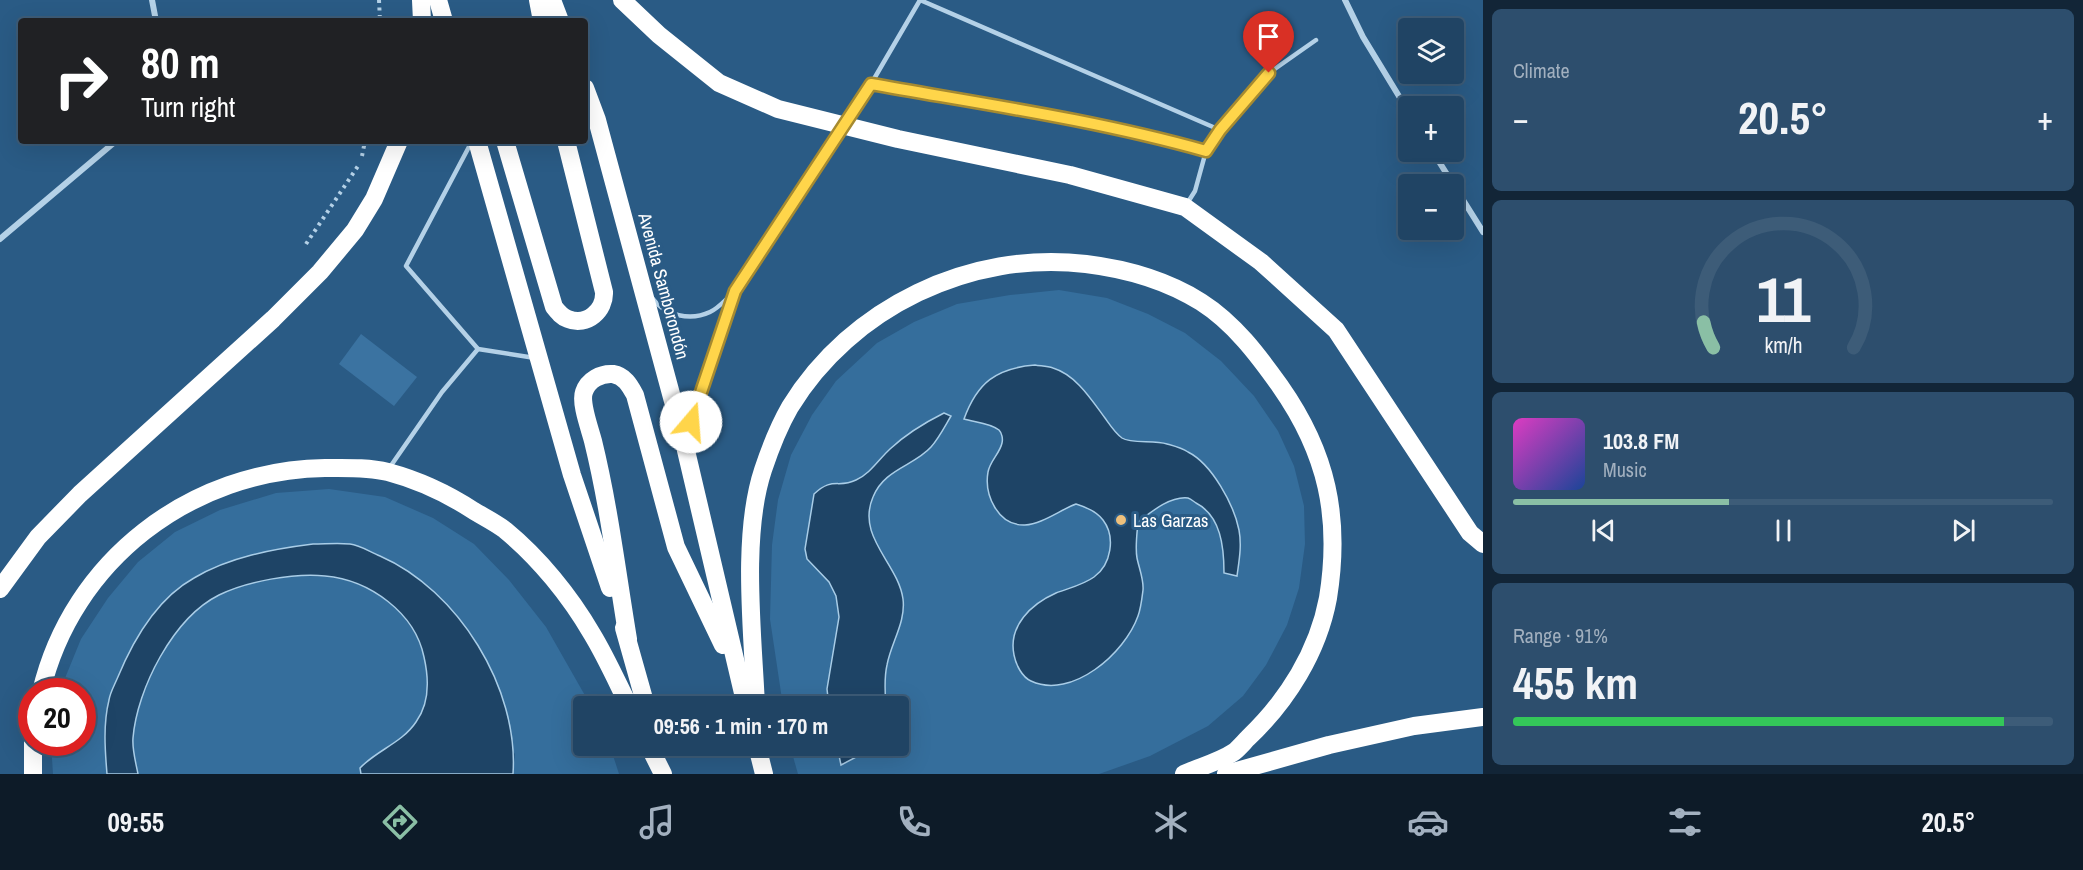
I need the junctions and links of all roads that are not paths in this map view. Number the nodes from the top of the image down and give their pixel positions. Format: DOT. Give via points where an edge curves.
graph roads {
  1 [pos="152,0"];
  2 [pos="421,0"];
  3 [pos="538,0"];
  4 [pos="552,0"];
  5 [pos="622,0"];
  6 [pos="920,0"];
  7 [pos="1345,0"];
  8 [pos="155,18"];
  9 [pos="422,18"];
  10 [pos="541,18"];
  11 [pos="559,18"];
  12 [pos="1316,40"];
  13 [pos="871,84"];
  14 [pos="588,96"];
  15 [pos="1399,96"];
  16 [pos="1220,130"];
  17 [pos="112,144"];
  18 [pos="398,144"];
  19 [pos="471,144"];
  20 [pos="478,144"];
  21 [pos="506,144"];
  22 [pos="567,144"];
  23 [pos="1206,151"];
  24 [pos="1439,162"];
  25 [pos="1185,207"];
  26 [pos="1483,232"];
  27 [pos="0,239"];
  28 [pos="642,285"];
  29 [pos="735,291"];
  30 [pos="478,349"];
  31 [pos="538,359"];
  32 [pos="684,442"];
  33 [pos="386,472"];
  34 [pos="1483,544"];
  35 [pos="0,589"];
  36 [pos="628,639"];
  37 [pos="738,677"];
  38 [pos="44,678"];
  39 [pos="624,696"];
  40 [pos="643,696"];
  41 [pos="743,696"];
  42 [pos="756,696"];
  43 [pos="1483,717"];
  44 [pos="33,756"];
  45 [pos="654,756"];
  46 [pos="659,756"];
  47 [pos="760,756"];
  48 [pos="33,774"];
  49 [pos="664,774"];
  50 [pos="764,774"];
  51 [pos="1184,774"];
  52 [pos="1226,774"];
  1 -- 8 [label="street"];
  2 -- 9 [label="highway"];
  3 -- 10 [label="highway"];
  4 -- 11 [label="highway"];
  5 -- 25 [label="highway" via="719,83 778,109 1070,175"];
  6 -- 13 [label="lane, bridge"];
  6 -- 16 [label="lane"];
  7 -- 15 [label="street"];
  12 -- 16 [label="lane" via="1269,73"];
  13 -- 23 [label="lane" via="1077,120"];
  13 -- 29 [label="lane, bridge"];
  14 -- 28 [label="highway, Avenida Samborondón"];
  16 -- 23 [label="lane"];
  17 -- 27 [label="street"];
  18 -- 35 [label="highway" via="374,199 355,230 320,272 80,494 38,537"];
  19 -- 30 [label="lane" via="406,266"];
  20 -- 31 [label="highway"];
  21 -- 22 [label="highway" via="554,307 570,320 580,321 599,311 604,292"];
  23 -- 25 [label="lane" via="1195,191"];
  24 -- 26 [label="street"];
  25 -- 34 [label="highway" via="1261,262 1336,330 1470,533"];
  28 -- 29 [label="lane" via="668,312 698,317 713,311"];
  28 -- 32 [label="highway, Avenida Samborondón"];
  29 -- 32 [label="lane"];
  30 -- 31 [label="lane"];
  30 -- 33 [label="lane" via="442,392"];
  31 -- 36 [label="highway" via="572,475"];
  32 -- 37 [label="highway, Avenida Samborondón"];
  33 -- 38 [label="highway" via="310,468 263,474 213,490 167,514 90,585 62,630"];
  33 -- 39 [label="highway" via="424,484 463,504 504,530 538,562 592,633"];
  36 -- 37 [label="highway" via="600,470 584,405 583,393 601,375 615,374 627,381 635,395 676,547"];
  36 -- 40 [label="highway"];
  37 -- 41 [label="highway, Avenida Samborondón"];
  42 -- 51 [label="highway" via="751,554 754,505 775,440 790,408 813,375 868,322 947,280 982,269 1027,262 1118,268 1163,282 1202,303 1236,330 1269,370 1317,451 1334,533 1325,615 1308,659 1260,727 1233,752"];
  43 -- 52 [label="highway" via="1414,726"];
  44 -- 48 [label="highway"];
  45 -- 49 [label="highway"];
  46 -- 49 [label="highway"];
  47 -- 50 [label="highway"];
}
